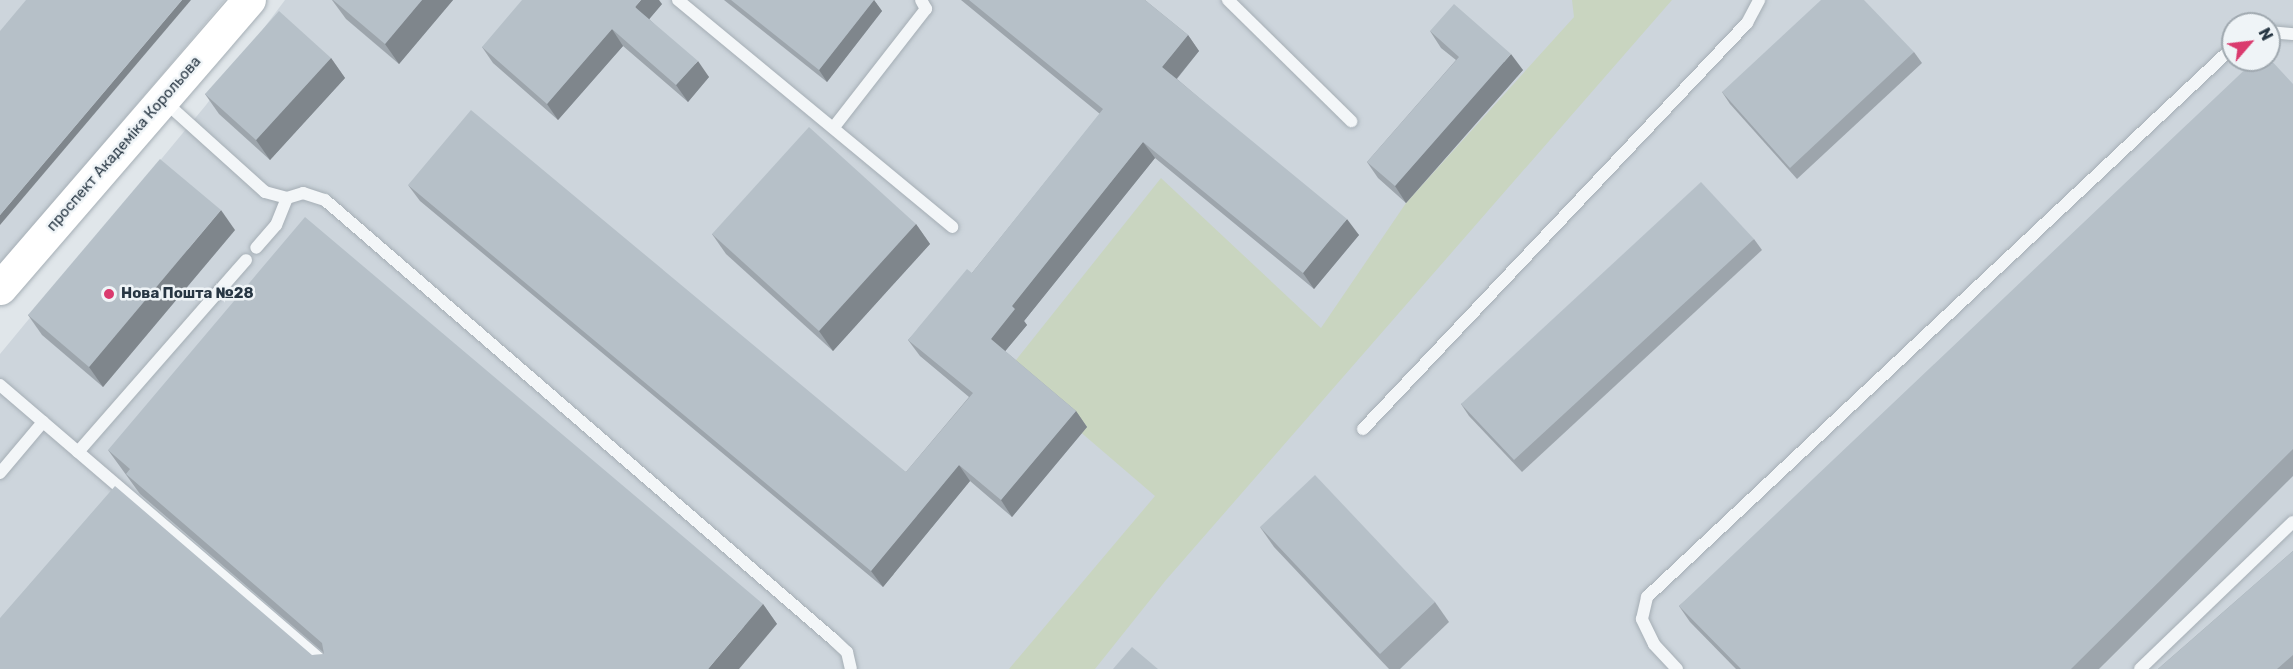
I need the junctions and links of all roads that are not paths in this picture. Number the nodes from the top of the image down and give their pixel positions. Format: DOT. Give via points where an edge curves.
graph roads {
  1 [pos="249,0"];
  2 [pos="678,0"];
  3 [pos="921,0"];
  4 [pos="1228,0"];
  5 [pos="1759,0"];
  6 [pos="2221,58"];
  7 [pos="163,100"];
  8 [pos="1352,121"];
  9 [pos="834,127"];
  10 [pos="287,198"];
  11 [pos="952,227"];
  12 [pos="256,248"];
  13 [pos="246,260"];
  14 [pos="0,288"];
  15 [pos="0,385"];
  16 [pos="43,422"];
  17 [pos="1363,429"];
  18 [pos="78,452"];
  19 [pos="0,473"];
  20 [pos="2293,522"];
  21 [pos="331,669"];
  22 [pos="852,669"];
  23 [pos="1677,669"];
  24 [pos="2140,669"];
  1 -- 7 [label="main road, проспект Академіка Корольова"];
  2 -- 9 [label="lane"];
  3 -- 9 [label="lane" via="926,9"];
  4 -- 8 [label="lane"];
  5 -- 17 [label="lane" via="1747,23"];
  6 -- 23 [label="lane" via="1647,597 1642,619 1654,644"];
  7 -- 10 [label="lane" via="266,192"];
  7 -- 14 [label="main road, проспект Академіка Корольова"];
  9 -- 11 [label="lane"];
  10 -- 12 [label="lane" via="276,225"];
  10 -- 22 [label="lane" via="303,193 325,200 834,640 847,652"];
  13 -- 18 [label="lane"];
  15 -- 16 [label="lane"];
  16 -- 18 [label="lane"];
  16 -- 19 [label="lane"];
  18 -- 21 [label="lane"];
  20 -- 24 [label="lane"];
}
